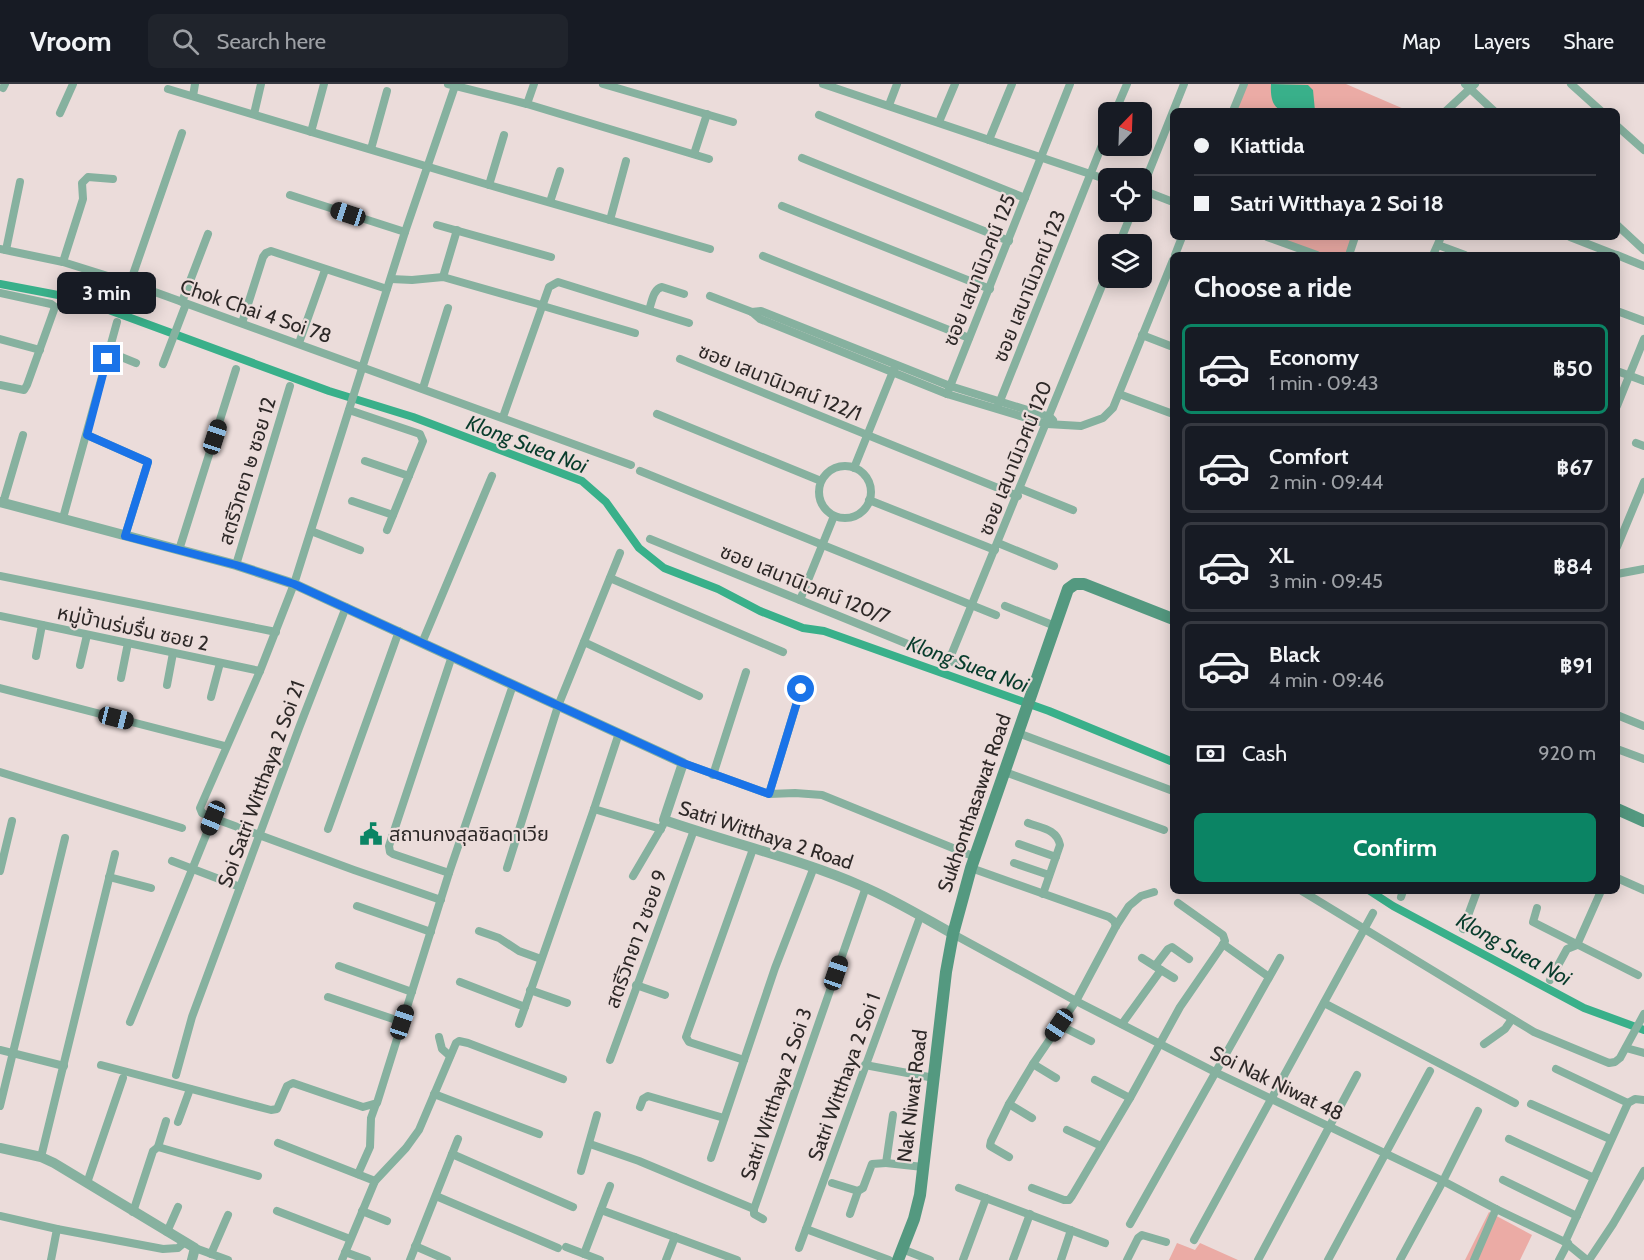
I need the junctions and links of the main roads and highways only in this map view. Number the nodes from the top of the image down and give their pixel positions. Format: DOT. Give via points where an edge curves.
graph roads {
  1 [pos="1170,618"];
  2 [pos="1620,810"];
  3 [pos="1644,820"];
  4 [pos="953,934"];
  5 [pos="900,1254"];
  1 -- 4 [label="main road, Sukhonthasawat Road" via="1080,583 1068,589 973,863"];
  2 -- 3 [label="main road"];
  4 -- 5 [label="main road, Nak Niwat Road" via="918,1207"];
}
